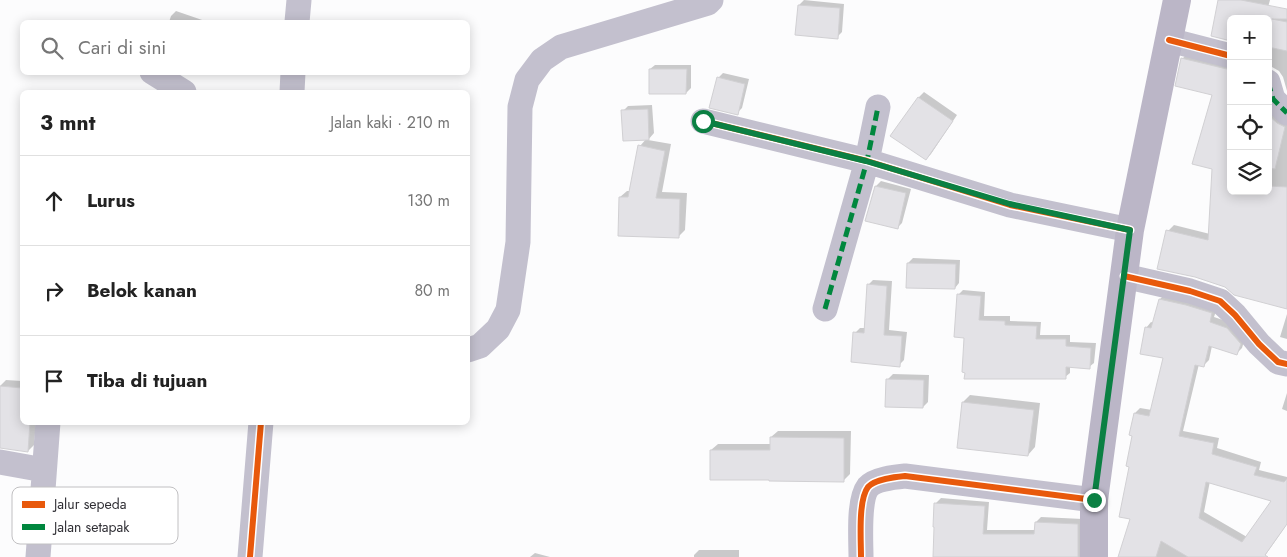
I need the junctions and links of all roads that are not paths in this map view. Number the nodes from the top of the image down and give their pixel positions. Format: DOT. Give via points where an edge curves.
graph roads {
  1 [pos="299,0"];
  2 [pos="711,0"];
  3 [pos="1177,0"];
  4 [pos="297,20"];
  5 [pos="1169,40"];
  6 [pos="1227,55"];
  7 [pos="157,75"];
  8 [pos="293,75"];
  9 [pos="181,90"];
  10 [pos="292,90"];
  11 [pos="1272,96"];
  12 [pos="878,107"];
  13 [pos="1287,114"];
  14 [pos="703,121"];
  15 [pos="866,161"];
  16 [pos="1130,230"];
  17 [pos="1124,276"];
  18 [pos="825,309"];
  19 [pos="470,349"];
  20 [pos="1287,364"];
  21 [pos="48,425"];
  22 [pos="261,425"];
  23 [pos="0,462"];
  24 [pos="44,470"];
  25 [pos="43,487"];
  26 [pos="1094,500"];
  27 [pos="39,544"];
  28 [pos="38,557"];
  29 [pos="250,557"];
  30 [pos="860,557"];
  31 [pos="1094,557"];
  1 -- 4 [label="street"];
  2 -- 19 [label="street" via="561,47 542,60 527,80 520,107 518,242 508,310 498,328 480,346"];
  3 -- 5 [label="main road"];
  5 -- 6 [label="street"];
  5 -- 16 [label="main road"];
  7 -- 9 [label="street"];
  8 -- 10 [label="street"];
  11 -- 13 [label="street"];
  12 -- 15 [label="street"];
  14 -- 15 [label="street"];
  15 -- 16 [label="street" via="1010,204"];
  15 -- 18 [label="street"];
  16 -- 17 [label="main road"];
  17 -- 20 [label="street" via="1220,301 1278,362"];
  17 -- 26 [label="main road"];
  21 -- 24 [label="street"];
  22 -- 29 [label="street"];
  23 -- 24 [label="street"];
  24 -- 25 [label="street"];
  26 -- 30 [label="street" via="905,476 884,479 868,487 861,503"];
  26 -- 31 [label="main road"];
  27 -- 28 [label="street"];
}
